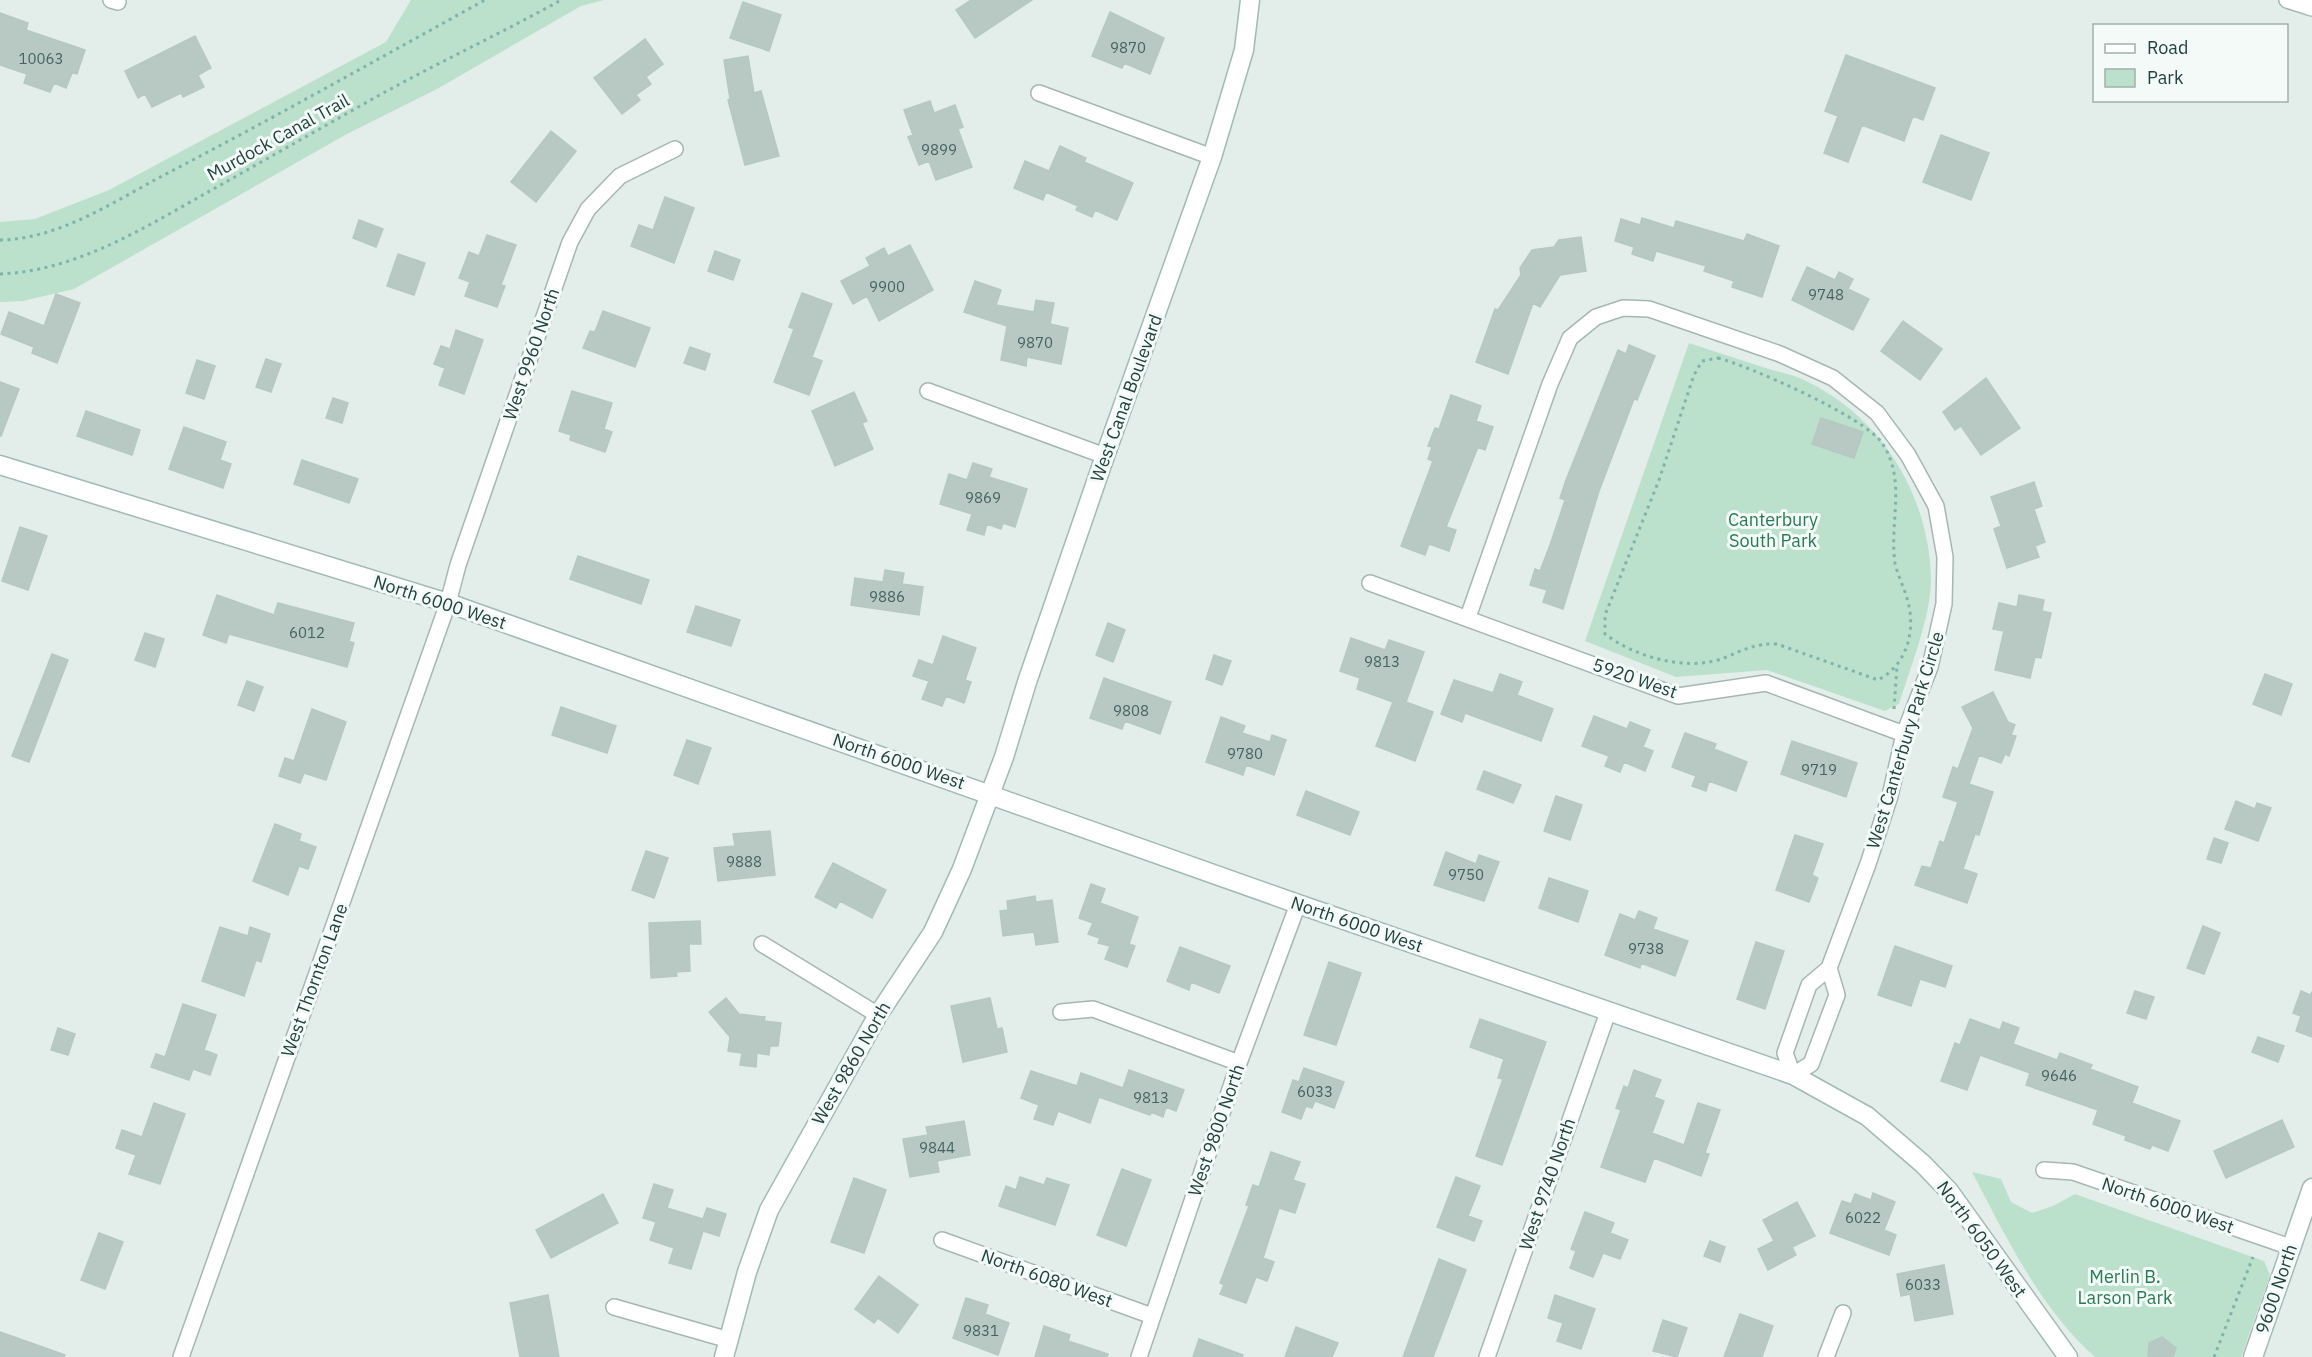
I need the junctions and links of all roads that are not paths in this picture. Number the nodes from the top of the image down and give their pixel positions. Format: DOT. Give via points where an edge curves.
graph roads {
  1 [pos="1250,0"];
  2 [pos="2287,0"];
  3 [pos="2312,8"];
  4 [pos="1039,93"];
  5 [pos="675,148"];
  6 [pos="1212,157"];
  7 [pos="928,391"];
  8 [pos="1105,456"];
  9 [pos="0,465"];
  10 [pos="1370,583"];
  11 [pos="448,603"];
  12 [pos="1468,617"];
  13 [pos="1904,734"];
  14 [pos="990,793"];
  15 [pos="1298,904"];
  16 [pos="762,944"];
  17 [pos="1829,969"];
  18 [pos="1608,1011"];
  19 [pos="1061,1012"];
  20 [pos="878,1015"];
  21 [pos="1239,1063"];
  22 [pos="1793,1075"];
  23 [pos="2044,1170"];
  24 [pos="2312,1188"];
  25 [pos="942,1240"];
  26 [pos="2290,1247"];
  27 [pos="614,1307"];
  28 [pos="1843,1313"];
  29 [pos="1152,1316"];
  30 [pos="726,1348"];
  31 [pos="181,1357"];
  32 [pos="1138,1357"];
  33 [pos="1486,1357"];
  34 [pos="1826,1357"];
  35 [pos="2068,1357"];
  36 [pos="2253,1357"];
  1 -- 6 [label="street, West Canal Boulevard" via="1244,50"];
  2 -- 3 [label="street"];
  4 -- 6 [label="street"];
  5 -- 11 [label="street, West 9960 North" via="620,176 588,209 570,242"];
  6 -- 8 [label="street, West Canal Boulevard"];
  7 -- 8 [label="street"];
  8 -- 14 [label="street, West Canal Boulevard"];
  9 -- 11 [label="street, North 6000 West"];
  10 -- 12 [label="street, 5920 West"];
  11 -- 14 [label="street, North 6000 West"];
  11 -- 31 [label="street, West Thornton Lane"];
  12 -- 13 [label="street, 5920 West" via="1678,696 1766,683"];
  12 -- 13 [label="street, West Canterbury Park Circle" via="1570,338 1596,317 1623,308 1649,309 1780,354 1833,378 1876,413 1908,455 1936,506 1945,557 1944,604 1929,667"];
  13 -- 17 [label="street, West Canterbury Park Circle" via="1890,796"];
  14 -- 15 [label="street, North 6000 West"];
  14 -- 20 [label="street, West 9860 North" via="933,932"];
  15 -- 18 [label="street, North 6000 West"];
  15 -- 21 [label="street, West 9800 North"];
  16 -- 20 [label="street"];
  17 -- 22 [label="street, West Canterbury Park Circle" via="1809,985 1785,1053"];
  17 -- 22 [label="street" via="1837,996 1811,1064"];
  18 -- 22 [label="street, North 6000 West"];
  18 -- 33 [label="street, West 9740 North"];
  19 -- 21 [label="street" via="1093,1009"];
  20 -- 30 [label="street, West 9860 North" via="769,1210"];
  21 -- 29 [label="street, West 9800 North"];
  22 -- 35 [label="street, North 6050 West" via="1867,1116 1930,1170"];
  23 -- 26 [label="street, North 6000 West" via="2073,1172"];
  24 -- 26 [label="street, 9600 North"];
  25 -- 29 [label="street, North 6080 West"];
  26 -- 36 [label="street, 9600 North"];
  27 -- 30 [label="street"];
  28 -- 34 [label="street"];
  29 -- 32 [label="street, West 9800 North"];
}
